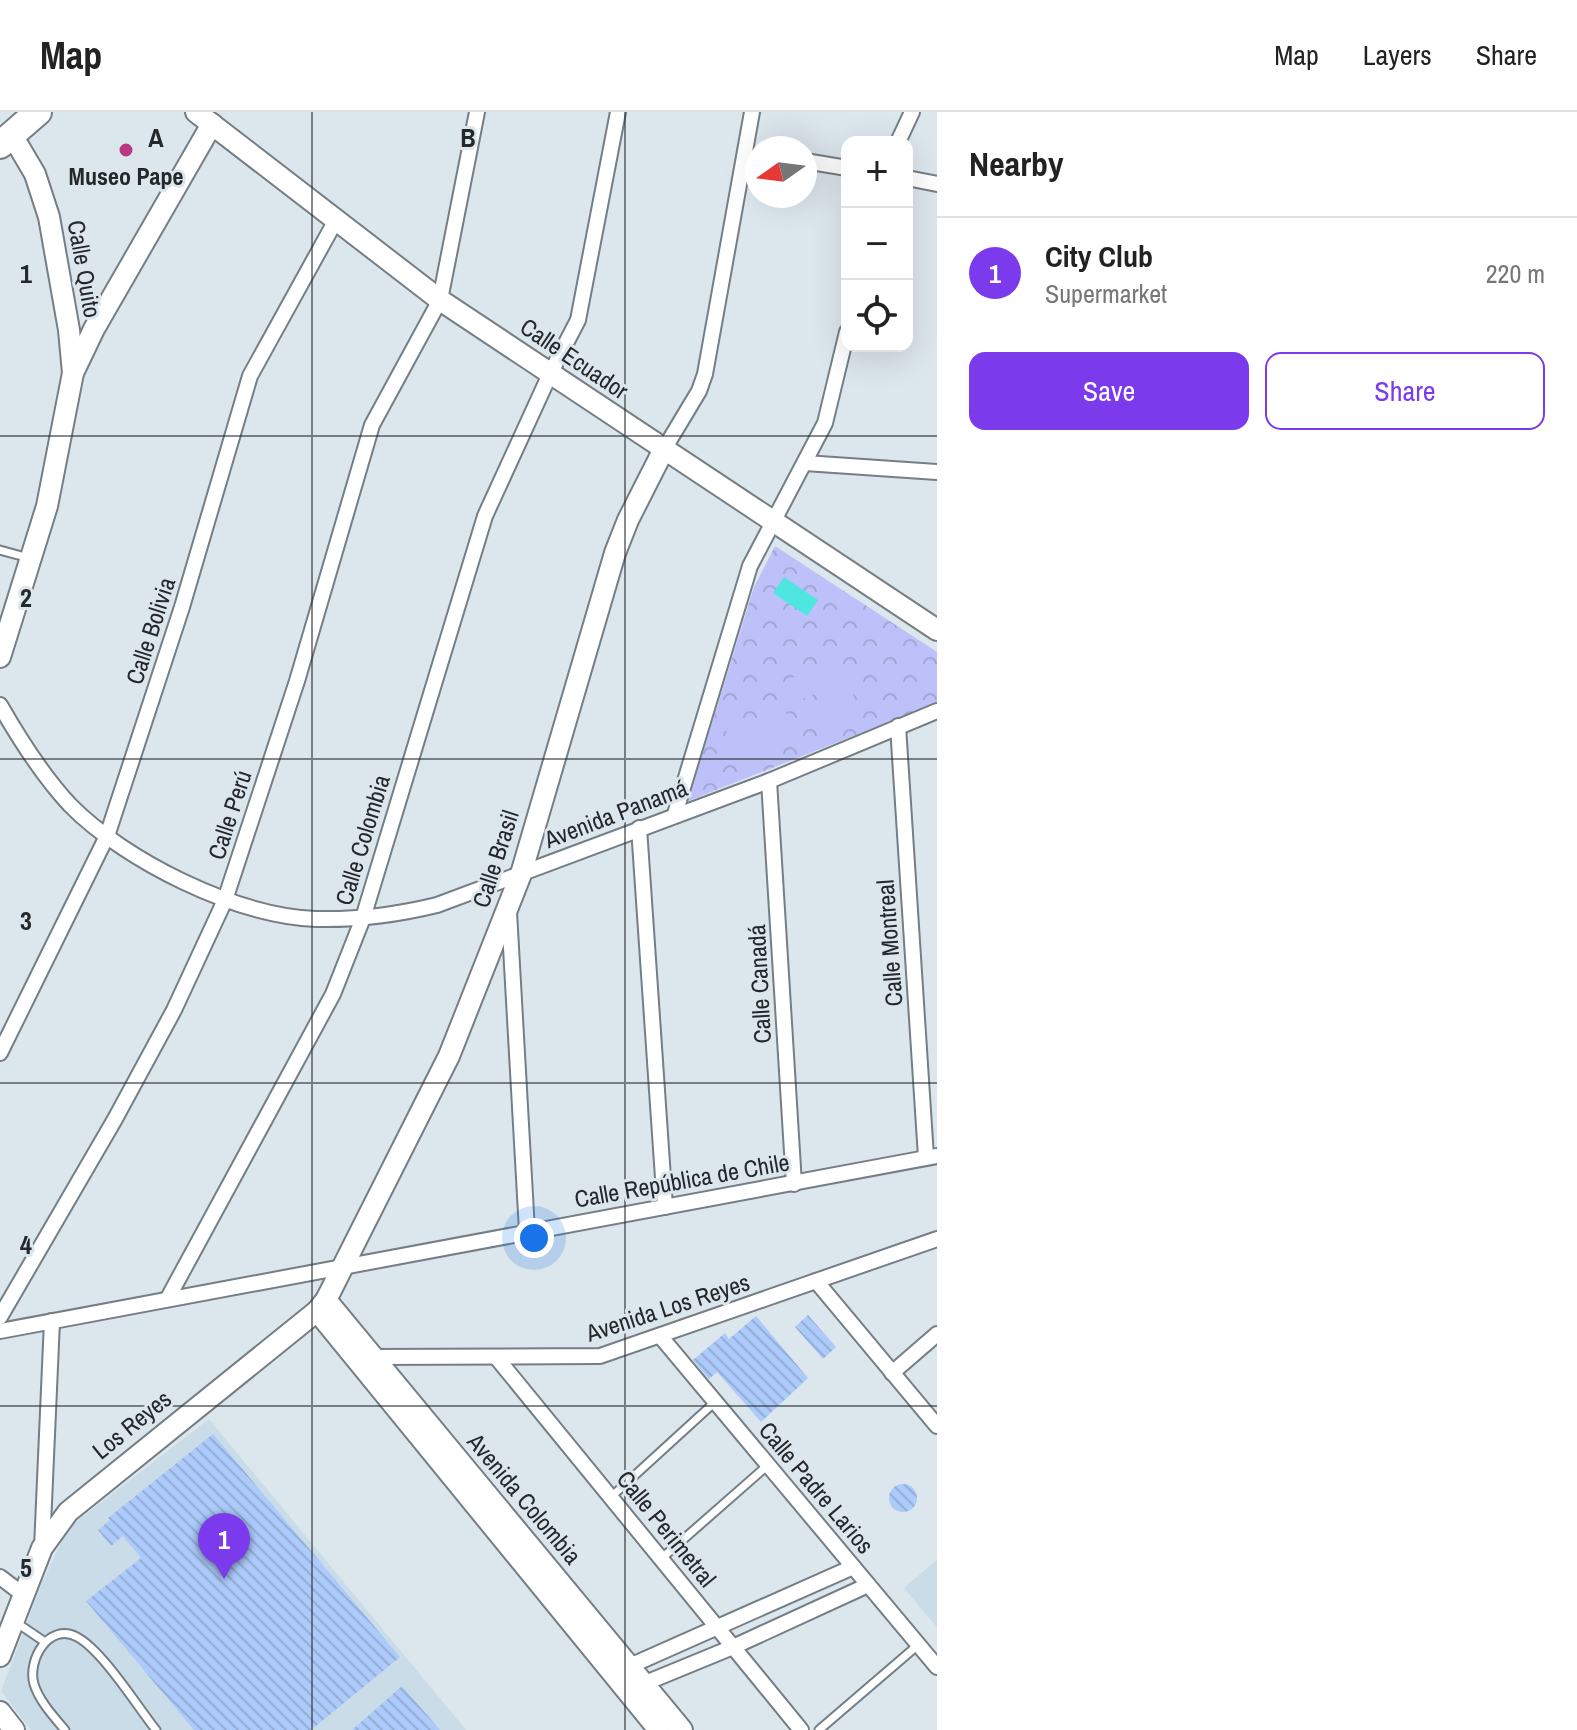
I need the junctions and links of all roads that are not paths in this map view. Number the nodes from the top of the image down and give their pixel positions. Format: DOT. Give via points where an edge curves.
graph roads {
  1 [pos="38,112"];
  2 [pos="477,112"];
  3 [pos="618,112"];
  4 [pos="752,112"];
  5 [pos="912,112"];
  6 [pos="204,118"];
  7 [pos="751,136"];
  8 [pos="901,136"];
  9 [pos="6,140"];
  10 [pos="817,163"];
  11 [pos="841,167"];
  12 [pos="913,179"];
  13 [pos="745,181"];
  14 [pos="937,184"];
  15 [pos="336,220"];
  16 [pos="440,300"];
  17 [pos="842,352"];
  18 [pos="73,373"];
  19 [pos="550,374"];
  20 [pos="663,451"];
  21 [pos="805,463"];
  22 [pos="937,472"];
  23 [pos="773,523"];
  24 [pos="0,550"];
  25 [pos="31,558"];
  26 [pos="937,630"];
  27 [pos="0,657"];
  28 [pos="0,705"];
  29 [pos="937,711"];
  30 [pos="898,726"];
  31 [pos="769,781"];
  32 [pos="675,814"];
  33 [pos="639,828"];
  34 [pos="107,836"];
  35 [pos="521,874"];
  36 [pos="225,900"];
  37 [pos="509,908"];
  38 [pos="363,918"];
  39 [pos="0,1053"];
  40 [pos="931,1156"];
  41 [pos="794,1184"];
  42 [pos="665,1207"];
  43 [pos="527,1231"];
  44 [pos="937,1239"];
  45 [pos="340,1268"];
  46 [pos="816,1281"];
  47 [pos="168,1298"];
  48 [pos="322,1306"];
  49 [pos="0,1317"];
  50 [pos="52,1321"];
  51 [pos="0,1331"];
  52 [pos="937,1334"];
  53 [pos="661,1337"];
  54 [pos="496,1357"];
  55 [pos="363,1358"];
  56 [pos="892,1373"];
  57 [pos="715,1402"];
  58 [pos="937,1426"];
  59 [pos="768,1465"];
  60 [pos="611,1497"];
  61 [pos="42,1548"];
  62 [pos="662,1558"];
  63 [pos="853,1567"];
  64 [pos="0,1577"];
  65 [pos="868,1585"];
  66 [pos="25,1596"];
  67 [pos="15,1621"];
  68 [pos="718,1629"];
  69 [pos="45,1642"];
  70 [pos="918,1645"];
  71 [pos="733,1647"];
  72 [pos="0,1656"];
  73 [pos="937,1667"];
  74 [pos="620,1670"];
  75 [pos="635,1687"];
  76 [pos="0,1712"];
  77 [pos="14,1730"];
  78 [pos="65,1730"];
  79 [pos="156,1730"];
  80 [pos="659,1730"];
  81 [pos="682,1730"];
  82 [pos="801,1730"];
  83 [pos="819,1730"];
  1 -- 9 [label="highway"];
  2 -- 16 [label="street, Calle Perú"];
  3 -- 19 [label="street, Calle Colombia" via="580,315"];
  4 -- 7 [label="street"];
  5 -- 8 [label="street"];
  6 -- 15 [label="main road, Calle Ecuador"];
  6 -- 18 [label="main road"];
  9 -- 18 [label="main road, Calle Quito" via="35,174 46,205"];
  10 -- 11 [label="street"];
  12 -- 14 [label="street"];
  13 -- 20 [label="street" via="705,374"];
  15 -- 16 [label="main road, Calle Ecuador"];
  15 -- 34 [label="street, Calle Bolivia" via="243,395 182,607"];
  16 -- 19 [label="main road, Calle Ecuador"];
  16 -- 36 [label="street, Calle Perú" via="372,425 297,681"];
  17 -- 21 [label="street" via="828,415"];
  18 -- 25 [label="main road" via="47,506"];
  19 -- 20 [label="main road, Calle Ecuador"];
  19 -- 38 [label="street, Calle Colombia" via="485,516"];
  20 -- 23 [label="main road, Calle Ecuador"];
  20 -- 35 [label="main road, Calle Brasil" via="620,536"];
  21 -- 22 [label="street"];
  21 -- 23 [label="street"];
  23 -- 26 [label="main road, Calle Ecuador"];
  23 -- 32 [label="street" via="736,606"];
  24 -- 25 [label="lane"];
  25 -- 27 [label="main road"];
  28 -- 34 [label="street, Avenida Panamá" via="43,773"];
  29 -- 30 [label="street, Avenida Panamá"];
  30 -- 31 [label="street, Avenida Panamá"];
  30 -- 40 [label="street, Calle Montreal"];
  31 -- 32 [label="street, Avenida Panamá"];
  31 -- 41 [label="street, Calle Canadá"];
  32 -- 33 [label="street, Avenida Panamá"];
  33 -- 35 [label="street, Avenida Panamá"];
  33 -- 42 [label="street"];
  34 -- 36 [label="street, Avenida Panamá" via="175,879"];
  34 -- 39 [label="street, Calle Bolivia"];
  35 -- 37 [label="main road, Calle Brasil"];
  35 -- 38 [label="street, Avenida Panamá" via="437,905"];
  36 -- 38 [label="street, Avenida Panamá" via="312,919"];
  36 -- 49 [label="street, Calle Perú" via="174,1010"];
  37 -- 43 [label="street"];
  37 -- 45 [label="main road, Calle Brasil" via="449,1056"];
  38 -- 47 [label="street, Calle Colombia" via="333,994"];
  40 -- 41 [label="street, Calle República de Chile"];
  41 -- 42 [label="street, Calle República de Chile"];
  42 -- 43 [label="street, Calle República de Chile"];
  43 -- 45 [label="street, Calle República de Chile"];
  44 -- 46 [label="street, Avenida Los Reyes"];
  45 -- 47 [label="street, Calle República de Chile"];
  45 -- 48 [label="main road, Los Reyes"];
  46 -- 53 [label="street, Avenida Los Reyes"];
  46 -- 56 [label="street"];
  47 -- 50 [label="street, Calle República de Chile"];
  48 -- 55 [label="main road, Avenida Colombia"];
  48 -- 61 [label="main road, Los Reyes" via="81,1500"];
  50 -- 51 [label="street, Calle República de Chile"];
  50 -- 61 [label="street"];
  52 -- 56 [label="street"];
  53 -- 54 [label="street, Avenida Los Reyes" via="584,1358"];
  53 -- 57 [label="street, Calle Padre Larios"];
  54 -- 55 [label="street, Avenida Los Reyes"];
  54 -- 60 [label="street, Calle Perimetral"];
  55 -- 74 [label="main road, Avenida Colombia"];
  56 -- 58 [label="street"];
  57 -- 59 [label="street, Calle Padre Larios"];
  57 -- 60 [label="lane"];
  59 -- 62 [label="lane"];
  59 -- 63 [label="street, Calle Padre Larios"];
  60 -- 62 [label="street, Calle Perimetral"];
  61 -- 66 [label="main road, Los Reyes"];
  62 -- 68 [label="street, Calle Perimetral"];
  63 -- 65 [label="street, Calle Padre Larios"];
  63 -- 68 [label="street"];
  64 -- 66 [label="street"];
  65 -- 70 [label="street, Calle Padre Larios"];
  65 -- 71 [label="street"];
  66 -- 67 [label="main road, Los Reyes"];
  67 -- 69 [label="lane"];
  67 -- 72 [label="main road, Los Reyes"];
  68 -- 71 [label="street, Calle Perimetral"];
  68 -- 74 [label="street"];
  69 -- 78 [label="lane" via="37,1655 34,1683"];
  69 -- 79 [label="lane" via="57,1635 80,1638"];
  70 -- 73 [label="street, Calle Padre Larios"];
  70 -- 83 [label="lane"];
  71 -- 75 [label="street"];
  71 -- 82 [label="street, Calle Perimetral"];
  74 -- 75 [label="main road, Avenida Colombia"];
  75 -- 80 [label="main road, Avenida Colombia"];
  75 -- 81 [label="main road, Avenida Colombia"];
  76 -- 77 [label="main road"];
}
